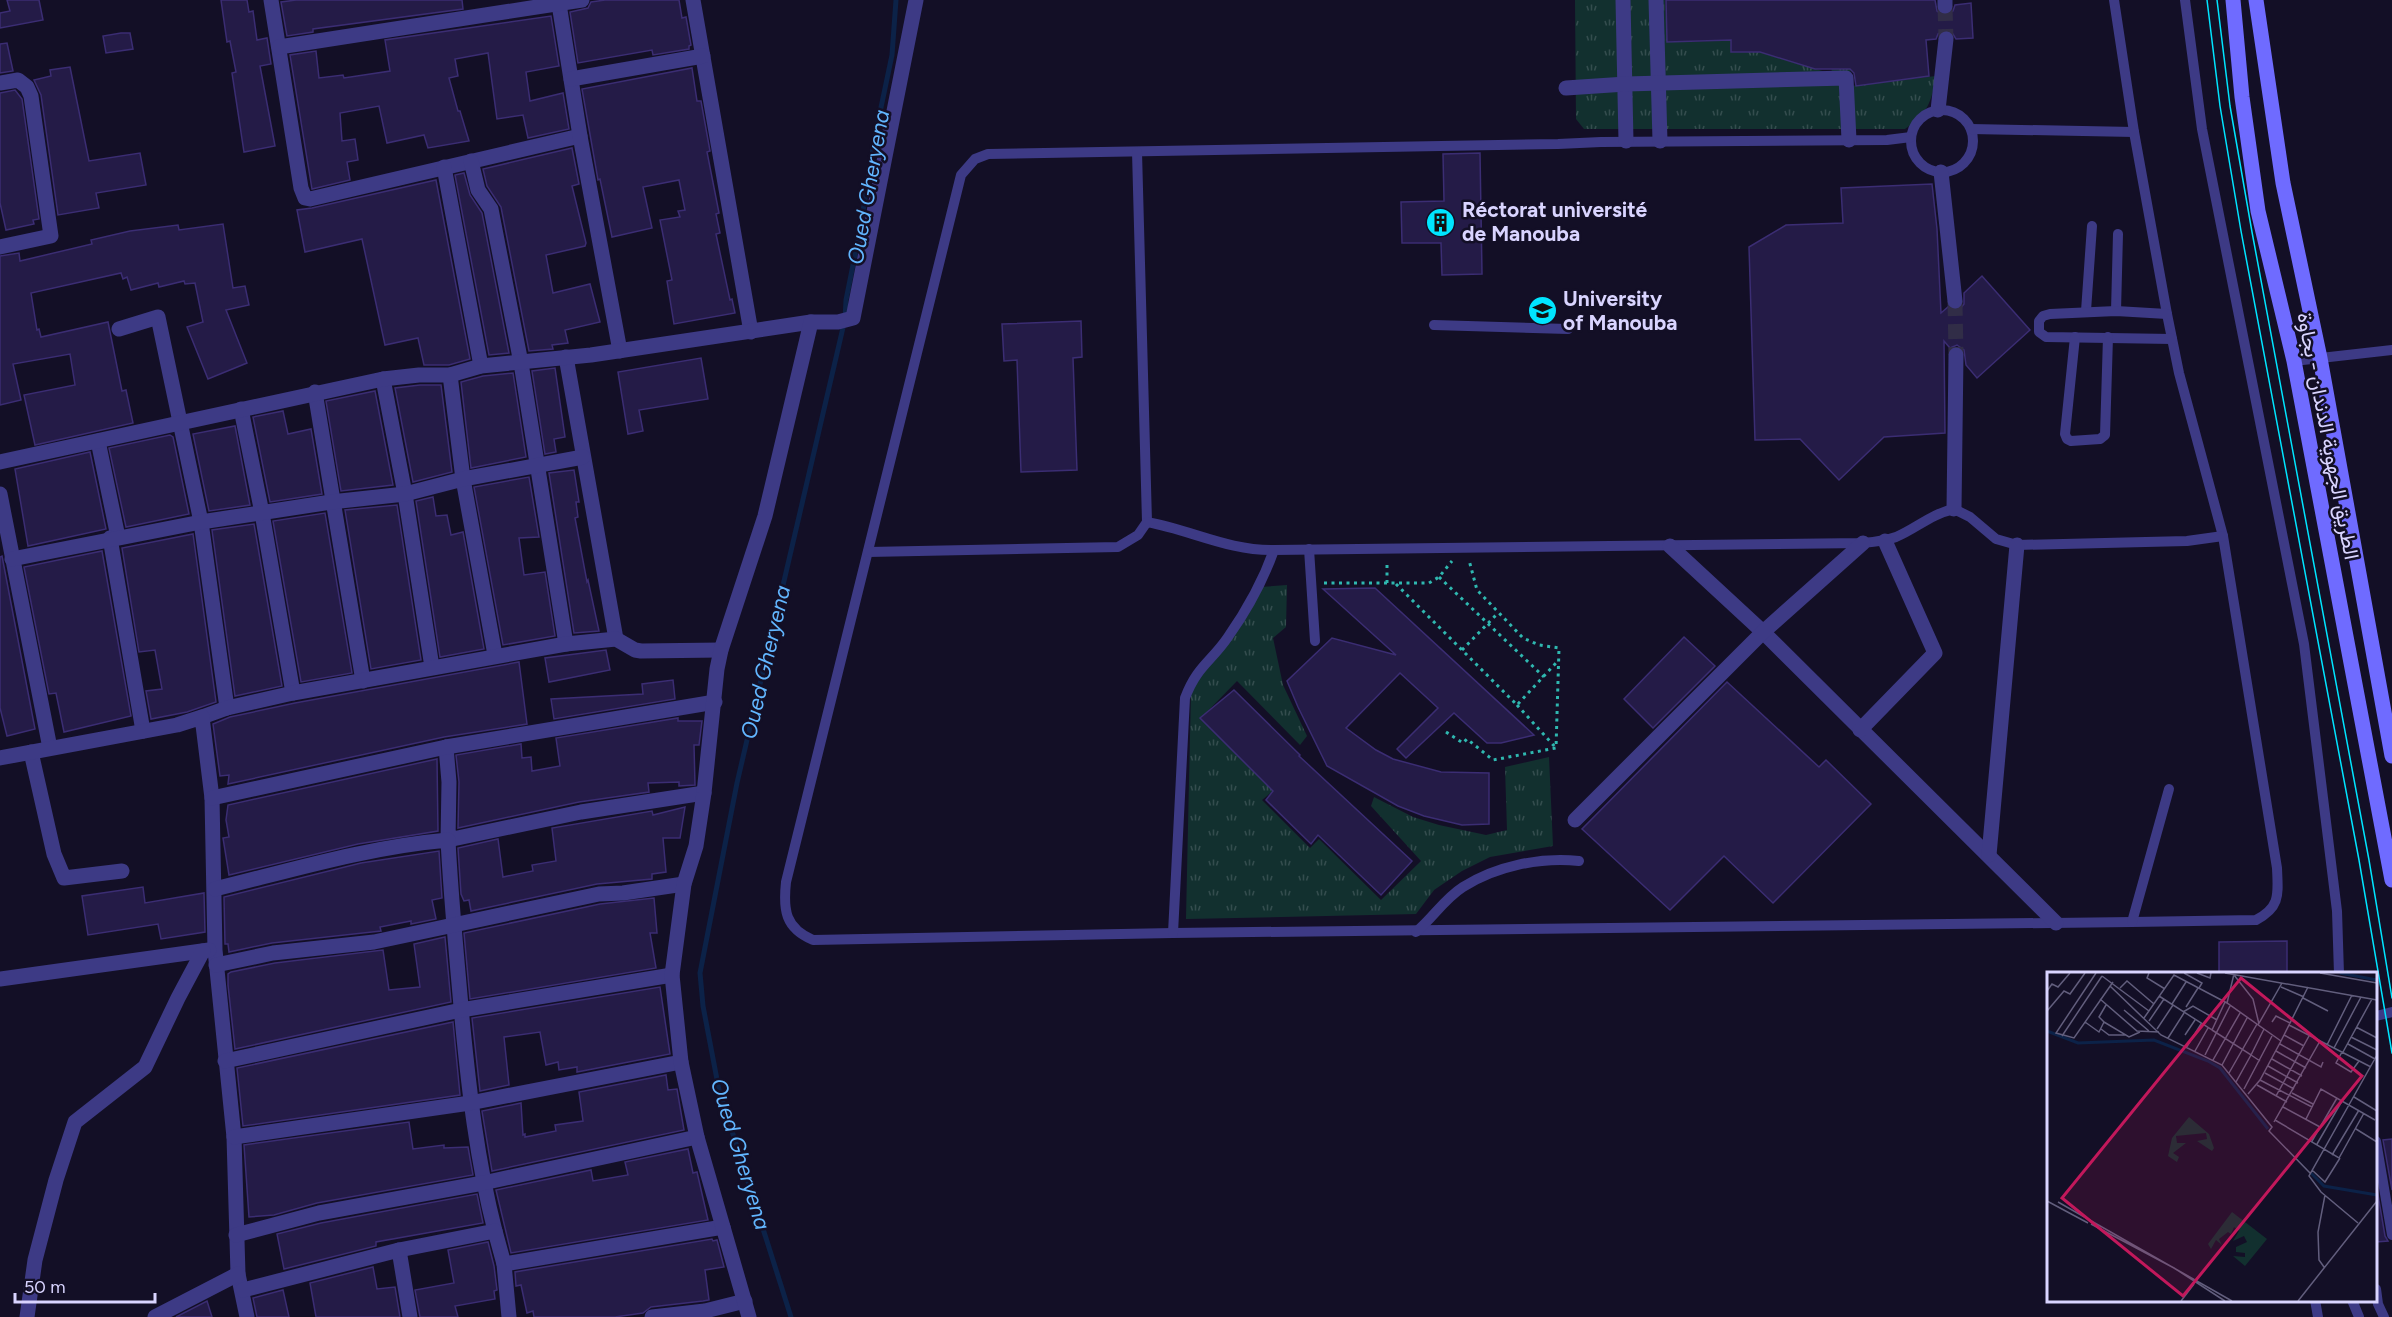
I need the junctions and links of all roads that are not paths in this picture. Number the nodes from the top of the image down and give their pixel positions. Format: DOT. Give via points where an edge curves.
graph roads {
  1 [pos="271,0"];
  2 [pos="582,0"];
  3 [pos="693,0"];
  4 [pos="916,0"];
  5 [pos="1623,0"];
  6 [pos="1656,0"];
  7 [pos="2114,0"];
  8 [pos="2185,0"];
  9 [pos="2233,0"];
  10 [pos="2256,0"];
  11 [pos="559,4"];
  12 [pos="1946,39"];
  13 [pos="279,47"];
  14 [pos="703,56"];
  15 [pos="571,79"];
  16 [pos="0,83"];
  17 [pos="1626,84"];
  18 [pos="1658,84"];
  19 [pos="1566,88"];
  20 [pos="1938,110"];
  21 [pos="1971,129"];
  22 [pos="2134,132"];
  23 [pos="580,136"];
  24 [pos="1911,137"];
  25 [pos="1849,140"];
  26 [pos="1626,141"];
  27 [pos="1660,141"];
  28 [pos="1137,152"];
  29 [pos="471,161"];
  30 [pos="444,167"];
  31 [pos="1941,172"];
  32 [pos="2092,226"];
  33 [pos="2118,234"];
  34 [pos="0,247"];
  35 [pos="1955,301"];
  36 [pos="2085,311"];
  37 [pos="2116,311"];
  38 [pos="2166,314"];
  39 [pos="811,322"];
  40 [pos="1434,325"];
  41 [pos="119,329"];
  42 [pos="1568,329"];
  43 [pos="751,332"];
  44 [pos="2075,337"];
  45 [pos="2108,337"];
  46 [pos="2172,339"];
  47 [pos="620,351"];
  48 [pos="2392,351"];
  49 [pos="1956,355"];
  50 [pos="566,357"];
  51 [pos="2320,358"];
  52 [pos="2294,362"];
  53 [pos="521,363"];
  54 [pos="481,366"];
  55 [pos="450,375"];
  56 [pos="383,379"];
  57 [pos="315,392"];
  58 [pos="241,409"];
  59 [pos="180,423"];
  60 [pos="98,441"];
  61 [pos="583,457"];
  62 [pos="0,462"];
  63 [pos="537,466"];
  64 [pos="464,479"];
  65 [pos="0,494"];
  66 [pos="405,494"];
  67 [pos="332,502"];
  68 [pos="1954,509"];
  69 [pos="262,513"];
  70 [pos="201,522"];
  71 [pos="1147,522"];
  72 [pos="2223,536"];
  73 [pos="114,537"];
  74 [pos="1885,541"];
  75 [pos="1863,543"];
  76 [pos="2017,545"];
  77 [pos="1670,546"];
  78 [pos="1309,549"];
  79 [pos="1274,550"];
  80 [pos="868,552"];
  81 [pos="12,559"];
  82 [pos="1763,632"];
  83 [pos="616,639"];
  84 [pos="1315,640"];
  85 [pos="566,644"];
  86 [pos="722,650"];
  87 [pos="495,655"];
  88 [pos="432,666"];
  89 [pos="363,681"];
  90 [pos="293,693"];
  91 [pos="715,702"];
  92 [pos="227,708"];
  93 [pos="202,717"];
  94 [pos="1860,730"];
  95 [pos="143,731"];
  96 [pos="446,747"];
  97 [pos="50,748"];
  98 [pos="31,752"];
  99 [pos="2392,756"];
  100 [pos="0,758"];
  101 [pos="2169,789"];
  102 [pos="704,793"];
  103 [pos="212,798"];
  104 [pos="1575,820"];
  105 [pos="448,840"];
  106 [pos="1989,855"];
  107 [pos="1579,861"];
  108 [pos="122,871"];
  109 [pos="2392,880"];
  110 [pos="684,884"];
  111 [pos="215,889"];
  112 [pos="2132,922"];
  113 [pos="2056,923"];
  114 [pos="453,926"];
  115 [pos="1416,932"];
  116 [pos="1173,933"];
  117 [pos="211,955"];
  118 [pos="2339,972"];
  119 [pos="672,975"];
  120 [pos="0,979"];
  121 [pos="461,1010"];
  122 [pos="2392,1012"];
  123 [pos="2377,1016"];
  124 [pos="225,1061"];
  125 [pos="681,1062"];
  126 [pos="470,1103"];
  127 [pos="234,1137"];
  128 [pos="697,1137"];
  129 [pos="2377,1147"];
  130 [pos="483,1183"];
  131 [pos="723,1227"];
  132 [pos="495,1231"];
  133 [pos="236,1235"];
  134 [pos="2392,1236"];
  135 [pos="399,1250"];
  136 [pos="504,1264"];
  137 [pos="238,1274"];
  138 [pos="243,1290"];
  139 [pos="2377,1296"];
  140 [pos="745,1301"];
  141 [pos="2315,1302"];
  142 [pos="2353,1302"];
  143 [pos="27,1317"];
  144 [pos="155,1317"];
  145 [pos="247,1317"];
  146 [pos="410,1317"];
  147 [pos="509,1317"];
  148 [pos="652,1317"];
  149 [pos="749,1317"];
  150 [pos="2318,1317"];
  151 [pos="2359,1317"];
  152 [pos="2384,1317"];
  1 -- 13 [label="street"];
  2 -- 11 [label="street"];
  3 -- 14 [label="street"];
  4 -- 39 [label="street" via="845,320"];
  5 -- 17 [label="street"];
  6 -- 18 [label="street"];
  7 -- 22 [label="lane"];
  8 -- 118 [label="lane" via="2202,129 2304,644 2337,911"];
  9 -- 52 [label="main road, الطريق الجهوية الدندان - بجاوة" via="2259,211"];
  10 -- 51 [label="main road, الطريق الجهوية الدندان - بجاوة" via="2283,183"];
  11 -- 13 [label="street"];
  11 -- 15 [label="street"];
  12 -- 20 [label="street"];
  13 -- 30 [label="street" via="305,198"];
  14 -- 15 [label="street"];
  14 -- 43 [label="street"];
  15 -- 23 [label="street"];
  16 -- 34 [label="street" via="18,80 31,96 51,236"];
  17 -- 18 [label="street"];
  17 -- 19 [label="street"];
  17 -- 26 [label="street"];
  18 -- 25 [label="street" via="1846,78"];
  18 -- 27 [label="street"];
  20 -- 21 [label="lane" via="1958,114"];
  20 -- 24 [label="lane" via="1920,119"];
  21 -- 22 [label="lane"];
  21 -- 31 [label="lane" via="1968,159"];
  22 -- 38 [label="lane"];
  23 -- 29 [label="street"];
  23 -- 47 [label="street"];
  24 -- 25 [label="lane"];
  24 -- 31 [label="lane" via="1922,164"];
  25 -- 27 [label="lane"];
  26 -- 27 [label="lane"];
  26 -- 28 [label="lane"];
  28 -- 71 [label="lane"];
  28 -- 80 [label="lane" via="988,154 975,159 961,175"];
  29 -- 30 [label="street"];
  29 -- 53 [label="street" via="478,190 491,209"];
  30 -- 54 [label="street"];
  31 -- 35 [label="street"];
  32 -- 36 [label="lane"];
  33 -- 37 [label="lane"];
  36 -- 37 [label="lane"];
  36 -- 44 [label="lane" via="2050,314 2039,321 2039,332 2046,338"];
  37 -- 38 [label="lane"];
  38 -- 46 [label="lane"];
  39 -- 43 [label="street"];
  39 -- 86 [label="street" via="767,507"];
  40 -- 42 [label="lane"];
  41 -- 59 [label="street" via="158,317"];
  43 -- 47 [label="street"];
  44 -- 45 [label="lane"];
  44 -- 45 [label="lane" via="2065,434 2071,441 2100,439 2105,435"];
  45 -- 46 [label="lane"];
  46 -- 72 [label="lane"];
  47 -- 50 [label="street"];
  48 -- 51 [label="lane"];
  49 -- 68 [label="street"];
  50 -- 53 [label="street"];
  50 -- 61 [label="street"];
  51 -- 52 [label="lane"];
  51 -- 99 [label="main road, الطريق الجهوية الدندان - بجاوة"];
  52 -- 109 [label="main road, الطريق الجهوية الدندان - بجاوة"];
  53 -- 54 [label="street"];
  53 -- 63 [label="street"];
  54 -- 55 [label="street"];
  55 -- 56 [label="street"];
  55 -- 64 [label="street"];
  56 -- 57 [label="street"];
  56 -- 66 [label="street"];
  57 -- 58 [label="street"];
  57 -- 67 [label="street"];
  58 -- 59 [label="street"];
  58 -- 69 [label="street"];
  59 -- 60 [label="street"];
  59 -- 70 [label="street"];
  60 -- 62 [label="street"];
  60 -- 73 [label="street"];
  61 -- 63 [label="street"];
  61 -- 83 [label="street"];
  63 -- 64 [label="street"];
  63 -- 85 [label="street"];
  64 -- 66 [label="street"];
  64 -- 87 [label="street"];
  65 -- 81 [label="street"];
  66 -- 67 [label="street"];
  66 -- 88 [label="street"];
  67 -- 69 [label="street"];
  67 -- 89 [label="street"];
  68 -- 74 [label="lane"];
  68 -- 76 [label="lane" via="1996,539"];
  69 -- 70 [label="street"];
  69 -- 90 [label="street"];
  70 -- 73 [label="street"];
  70 -- 92 [label="street"];
  71 -- 79 [label="lane" via="1177,527 1230,546"];
  71 -- 80 [label="lane" via="1138,535 1118,546"];
  72 -- 76 [label="lane" via="2187,541"];
  72 -- 112 [label="lane" via="2277,868 2278,899 2269,913 2256,920"];
  73 -- 81 [label="street"];
  73 -- 95 [label="street"];
  74 -- 75 [label="lane"];
  74 -- 94 [label="street" via="1935,653"];
  75 -- 77 [label="lane"];
  75 -- 82 [label="street"];
  76 -- 106 [label="street"];
  77 -- 78 [label="lane"];
  77 -- 82 [label="street"];
  78 -- 79 [label="lane"];
  78 -- 84 [label="lane"];
  79 -- 116 [label="lane" via="1261,583 1240,618 1227,639 1198,669 1185,698"];
  80 -- 116 [label="lane" via="786,882 788,920 799,934 813,940"];
  81 -- 97 [label="street"];
  82 -- 94 [label="street"];
  82 -- 104 [label="street"];
  83 -- 85 [label="street"];
  83 -- 86 [label="street" via="635,651"];
  85 -- 87 [label="street"];
  86 -- 91 [label="street"];
  87 -- 88 [label="street"];
  88 -- 89 [label="street"];
  89 -- 90 [label="street"];
  90 -- 92 [label="street"];
  91 -- 96 [label="street"];
  91 -- 102 [label="street"];
  92 -- 93 [label="street"];
  93 -- 95 [label="street"];
  93 -- 103 [label="street"];
  94 -- 106 [label="street"];
  95 -- 97 [label="street"];
  96 -- 103 [label="street"];
  96 -- 105 [label="street"];
  97 -- 98 [label="street"];
  98 -- 100 [label="street"];
  98 -- 108 [label="street" via="54,854 64,878"];
  101 -- 112 [label="lane"];
  102 -- 105 [label="street" via="581,812"];
  102 -- 110 [label="street" via="694,854"];
  103 -- 111 [label="street"];
  105 -- 111 [label="street" via="357,853"];
  105 -- 114 [label="street"];
  106 -- 113 [label="street"];
  107 -- 115 [label="lane" via="1516,865 1488,874 1462,887"];
  110 -- 114 [label="street" via="599,894"];
  110 -- 119 [label="street"];
  111 -- 117 [label="street"];
  112 -- 113 [label="lane"];
  113 -- 115 [label="lane"];
  114 -- 117 [label="street" via="374,942"];
  114 -- 121 [label="street"];
  115 -- 116 [label="lane"];
  117 -- 120 [label="street"];
  117 -- 124 [label="street"];
  117 -- 143 [label="street" via="178,998 145,1067 75,1122 35,1260"];
  119 -- 121 [label="street"];
  119 -- 125 [label="street"];
  121 -- 124 [label="street"];
  121 -- 126 [label="street"];
  122 -- 123 [label="lane"];
  124 -- 127 [label="street"];
  125 -- 126 [label="street"];
  125 -- 128 [label="street"];
  126 -- 127 [label="street"];
  126 -- 130 [label="street"];
  127 -- 133 [label="street"];
  128 -- 130 [label="street"];
  128 -- 131 [label="street"];
  129 -- 134 [label="lane"];
  130 -- 132 [label="street"];
  130 -- 133 [label="street" via="319,1213"];
  131 -- 136 [label="street"];
  131 -- 140 [label="street"];
  132 -- 135 [label="street"];
  132 -- 136 [label="street"];
  133 -- 137 [label="street"];
  135 -- 138 [label="street"];
  135 -- 146 [label="street"];
  136 -- 147 [label="street"];
  137 -- 138 [label="street"];
  137 -- 144 [label="street"];
  138 -- 145 [label="street"];
  139 -- 152 [label="lane"];
  140 -- 148 [label="street" via="705,1311"];
  140 -- 149 [label="street"];
  141 -- 150 [label="lane"];
  142 -- 151 [label="lane"];
}
